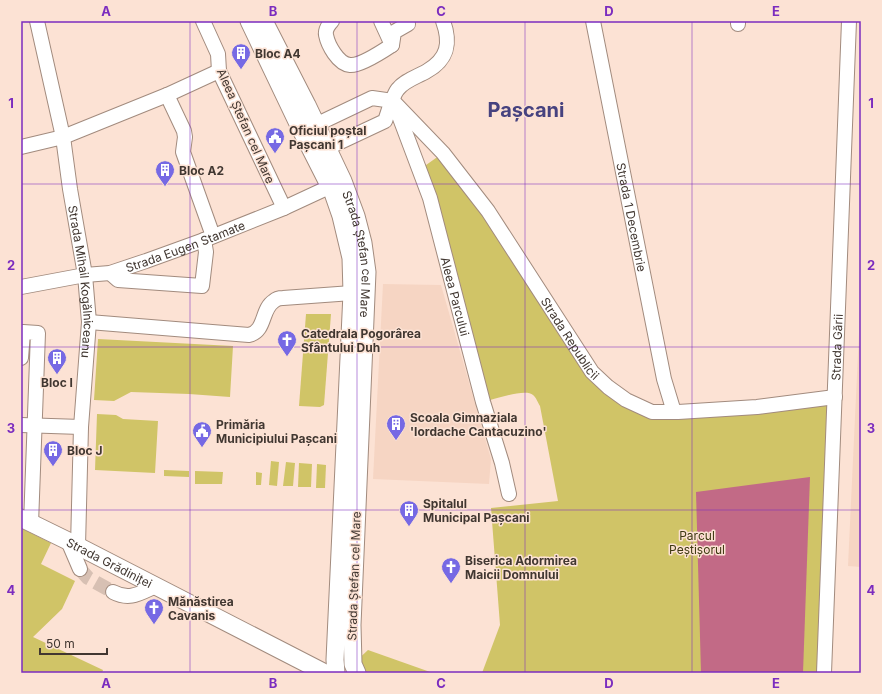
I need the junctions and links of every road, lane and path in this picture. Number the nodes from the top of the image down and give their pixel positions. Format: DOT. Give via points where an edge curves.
graph roads {
  1 [pos="37,21"];
  2 [pos="203,21"];
  3 [pos="249,21"];
  4 [pos="264,21"];
  5 [pos="332,21"];
  6 [pos="381,21"];
  7 [pos="443,21"];
  8 [pos="593,21"];
  9 [pos="849,21"];
  10 [pos="410,22"];
  11 [pos="392,45"];
  12 [pos="219,71"];
  13 [pos="167,95"];
  14 [pos="393,101"];
  15 [pos="309,128"];
  16 [pos="63,137"];
  17 [pos="21,147"];
  18 [pos="321,152"];
  19 [pos="336,184"];
  20 [pos="284,208"];
  21 [pos="208,238"];
  22 [pos="110,273"];
  23 [pos="85,275"];
  24 [pos="21,286"];
  25 [pos="352,293"];
  26 [pos="89,322"];
  27 [pos="21,358"];
  28 [pos="355,378"];
  29 [pos="835,397"];
  30 [pos="674,412"];
  31 [pos="28,426"];
  32 [pos="81,427"];
  33 [pos="509,494"];
  34 [pos="26,521"];
  35 [pos="73,543"];
  36 [pos="80,568"];
  37 [pos="156,586"];
  38 [pos="113,592"];
  39 [pos="325,673"];
  40 [pos="336,673"];
  41 [pos="357,673"];
  42 [pos="824,673"];
  1 -- 16 [label="street, Strada Mihail Kogălniceanu"];
  2 -- 12 [label="street, Aleea Ștefan cel Mare" via="218,54"];
  3 -- 15 [label="main road, Strada Ștefan cel Mare"];
  4 -- 15 [label="main road, Strada Ștefan cel Mare"];
  5 -- 11 [label="street" via="325,33 338,59 343,63 357,64"];
  6 -- 11 [label="street"];
  7 -- 14 [label="street" via="448,38 446,53 433,68 398,88"];
  8 -- 30 [label="street, Strada 1 Decembrie" via="664,379"];
  9 -- 29 [label="street, Strada Gării"];
  10 -- 11 [label="street" via="394,32"];
  12 -- 13 [label="street"];
  12 -- 20 [label="street, Aleea Ștefan cel Mare"];
  13 -- 16 [label="street"];
  13 -- 21 [label="street" via="186,137 183,152"];
  14 -- 15 [label="street" via="372,98"];
  14 -- 18 [label="street" via="385,121"];
  14 -- 30 [label="street, Strada Republicii" via="443,153 488,211 592,372 626,400 652,412"];
  14 -- 33 [label="street, Aleea Parcului" via="430,198"];
  15 -- 18 [label="main road, Strada Ștefan cel Mare"];
  16 -- 17 [label="street"];
  16 -- 23 [label="street, Strada Mihail Kogălniceanu"];
  18 -- 19 [label="main road, Strada Ștefan cel Mare"];
  19 -- 20 [label="street, Strada Eugen Stamate"];
  19 -- 25 [label="main road, Strada Ștefan cel Mare" via="351,258"];
  19 -- 28 [label="main road, Strada Ștefan cel Mare" via="356,216 367,272"];
  20 -- 21 [label="street, Strada Eugen Stamate"];
  21 -- 22 [label="street, Strada Eugen Stamate"];
  21 -- 22 [label="street" via="202,286 118,280"];
  22 -- 23 [label="street, Strada Eugen Stamate"];
  23 -- 24 [label="street, Strada Eugen Stamate"];
  23 -- 26 [label="street, Strada Mihail Kogălniceanu"];
  25 -- 26 [label="street" via="273,301 267,308 260,328 249,335"];
  25 -- 28 [label="main road, Strada Ștefan cel Mare"];
  26 -- 32 [label="street, Strada Mihail Kogălniceanu"];
  27 -- 31 [label="street" via="23,332 38,333"];
  28 -- 40 [label="main road, Strada Ștefan cel Mare"];
  28 -- 41 [label="main road, Strada Ștefan cel Mare" via="352,625 353,664"];
  29 -- 30 [label="street, Strada Republicii" via="757,408"];
  29 -- 42 [label="street, Strada Gării"];
  31 -- 32 [label="street"];
  31 -- 34 [label="street"];
  32 -- 35 [label="street, Strada Mihail Kogălniceanu"];
  34 -- 35 [label="main road, Strada Grădiniței"];
  35 -- 36 [label="street"];
  35 -- 37 [label="main road, Strada Grădiniței"];
  37 -- 38 [label="street" via="130,597"];
  37 -- 39 [label="main road, Strada Grădiniței"];
}
